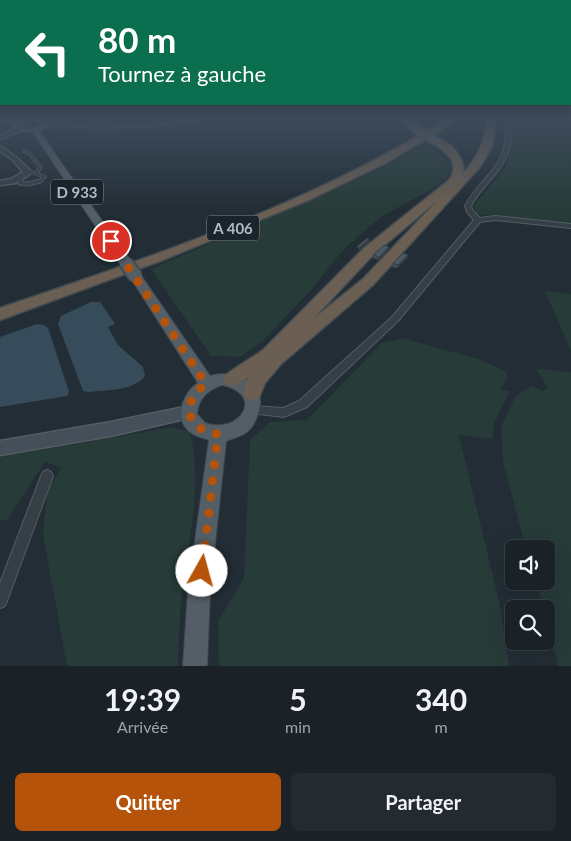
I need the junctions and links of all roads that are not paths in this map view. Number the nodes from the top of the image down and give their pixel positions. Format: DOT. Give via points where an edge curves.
graph roads {
  1 [pos="47,148"];
  2 [pos="392,148"];
  3 [pos="402,148"];
  4 [pos="445,148"];
  5 [pos="486,148"];
  6 [pos="505,148"];
  7 [pos="1,150"];
  8 [pos="24,151"];
  9 [pos="24,173"];
  10 [pos="37,173"];
  11 [pos="0,183"];
  12 [pos="478,220"];
  13 [pos="571,226"];
  14 [pos="0,307"];
  15 [pos="0,314"];
  16 [pos="231,379"];
  17 [pos="206,384"];
  18 [pos="252,393"];
  19 [pos="253,410"];
  20 [pos="189,412"];
  21 [pos="218,434"];
  22 [pos="0,448"];
  23 [pos="47,476"];
  24 [pos="0,601"];
  25 [pos="195,666"];
  1 -- 17 [label="main road, D 933, bridge"];
  2 -- 14 [label="highway, A 406" via="260,211"];
  3 -- 15 [label="highway, A 406" via="269,213 127,270"];
  4 -- 16 [label="highway, bridge" via="459,162 460,171 456,179 369,250 269,355"];
  5 -- 18 [label="highway" via="475,167 405,244 368,282 275,359 257,379"];
  6 -- 12 [label="street" via="488,179 471,198 468,206"];
  7 -- 9 [label="street"];
  8 -- 10 [label="lane" via="40,167"];
  9 -- 10 [label="lane"];
  9 -- 10 [label="lane" via="20,183 36,184 45,177"];
  9 -- 11 [label="street"];
  12 -- 13 [label="street" via="495,218"];
  12 -- 19 [label="street" via="395,319 303,404 284,413"];
  16 -- 17 [label="main road"];
  16 -- 18 [label="main road"];
  17 -- 20 [label="main road" via="193,396"];
  18 -- 19 [label="main road"];
  19 -- 21 [label="main road" via="241,427"];
  20 -- 21 [label="main road" via="202,430"];
  20 -- 22 [label="main road"];
  21 -- 25 [label="main road" via="199,591"];
  23 -- 24 [label="street"];
}
